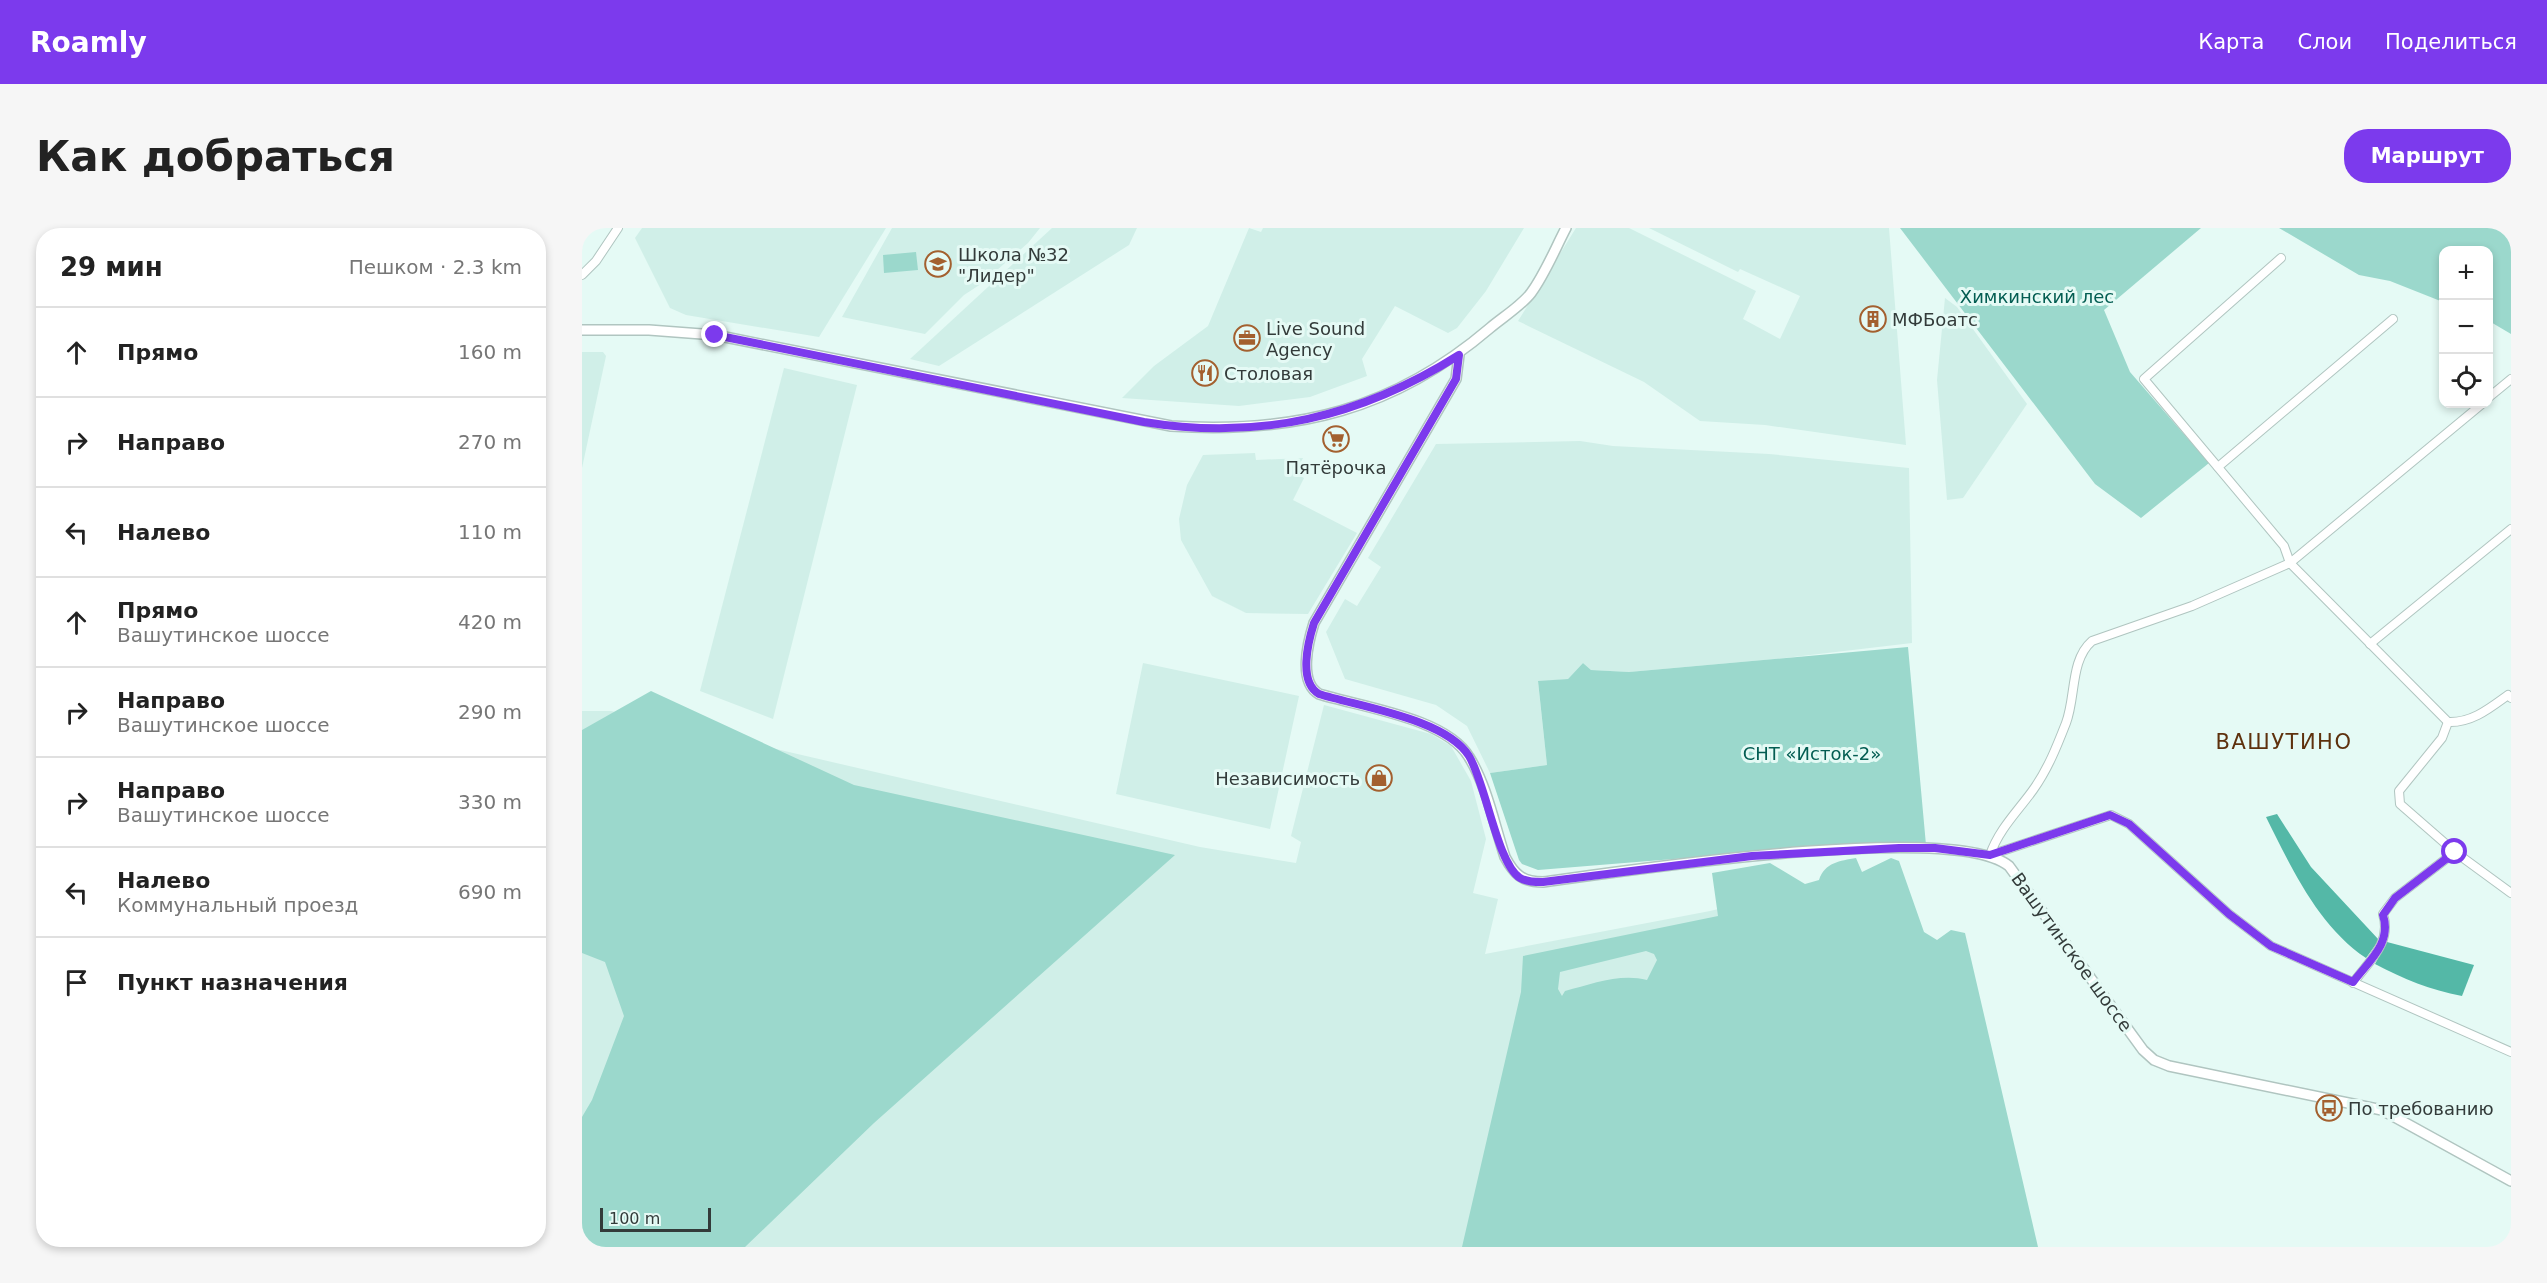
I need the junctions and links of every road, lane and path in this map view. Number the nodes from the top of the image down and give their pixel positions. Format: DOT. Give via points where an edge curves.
graph roads {
  1 [pos="618,228"];
  2 [pos="1566,228"];
  3 [pos="2281,258"];
  4 [pos="582,275"];
  5 [pos="2392,319"];
  6 [pos="582,330"];
  7 [pos="1459,355"];
  8 [pos="2511,379"];
  9 [pos="2493,394"];
  10 [pos="2477,408"];
  11 [pos="2217,467"];
  12 [pos="2511,529"];
  13 [pos="2290,563"];
  14 [pos="2370,644"];
  15 [pos="2510,695"];
  16 [pos="2448,722"];
  17 [pos="2455,852"];
  18 [pos="1990,855"];
  19 [pos="2511,893"];
  20 [pos="2353,982"];
  21 [pos="2511,1052"];
  22 [pos="2511,1181"];
  1 -- 4 [label="street"];
  2 -- 7 [label="street" via="1531,293"];
  3 -- 11 [label="street" via="2144,379"];
  5 -- 11 [label="street"];
  6 -- 7 [label="street" via="715,335 1144,422 1208,428 1262,426 1326,417 1384,396"];
  7 -- 18 [label="street, Вашутинское шоссе" via="1456,379 1314,623 1307,667 1312,690 1426,724 1456,740 1476,770 1510,868 1527,881 1833,851 1935,848"];
  8 -- 9 [label="street"];
  10 -- 13 [label="street"];
  11 -- 13 [label="street" via="2284,546"];
  12 -- 14 [label="street"];
  13 -- 14 [label="street"];
  13 -- 18 [label="street" via="2192,606 2092,641 2084,648 2077,667 2072,707 2054,754 2035,788 1996,839"];
  14 -- 16 [label="street"];
  15 -- 16 [label="street" via="2479,715"];
  16 -- 17 [label="street" via="2442,738 2399,791 2398,798"];
  17 -- 19 [label="street"];
  17 -- 20 [label="street" via="2395,898 2383,915 2386,937"];
  18 -- 20 [label="street" via="2110,815 2129,824 2229,914 2271,946"];
  18 -- 22 [label="street, Вашутинское шоссе" via="2009,866 2154,1060 2382,1110"];
  20 -- 21 [label="street"];
}
